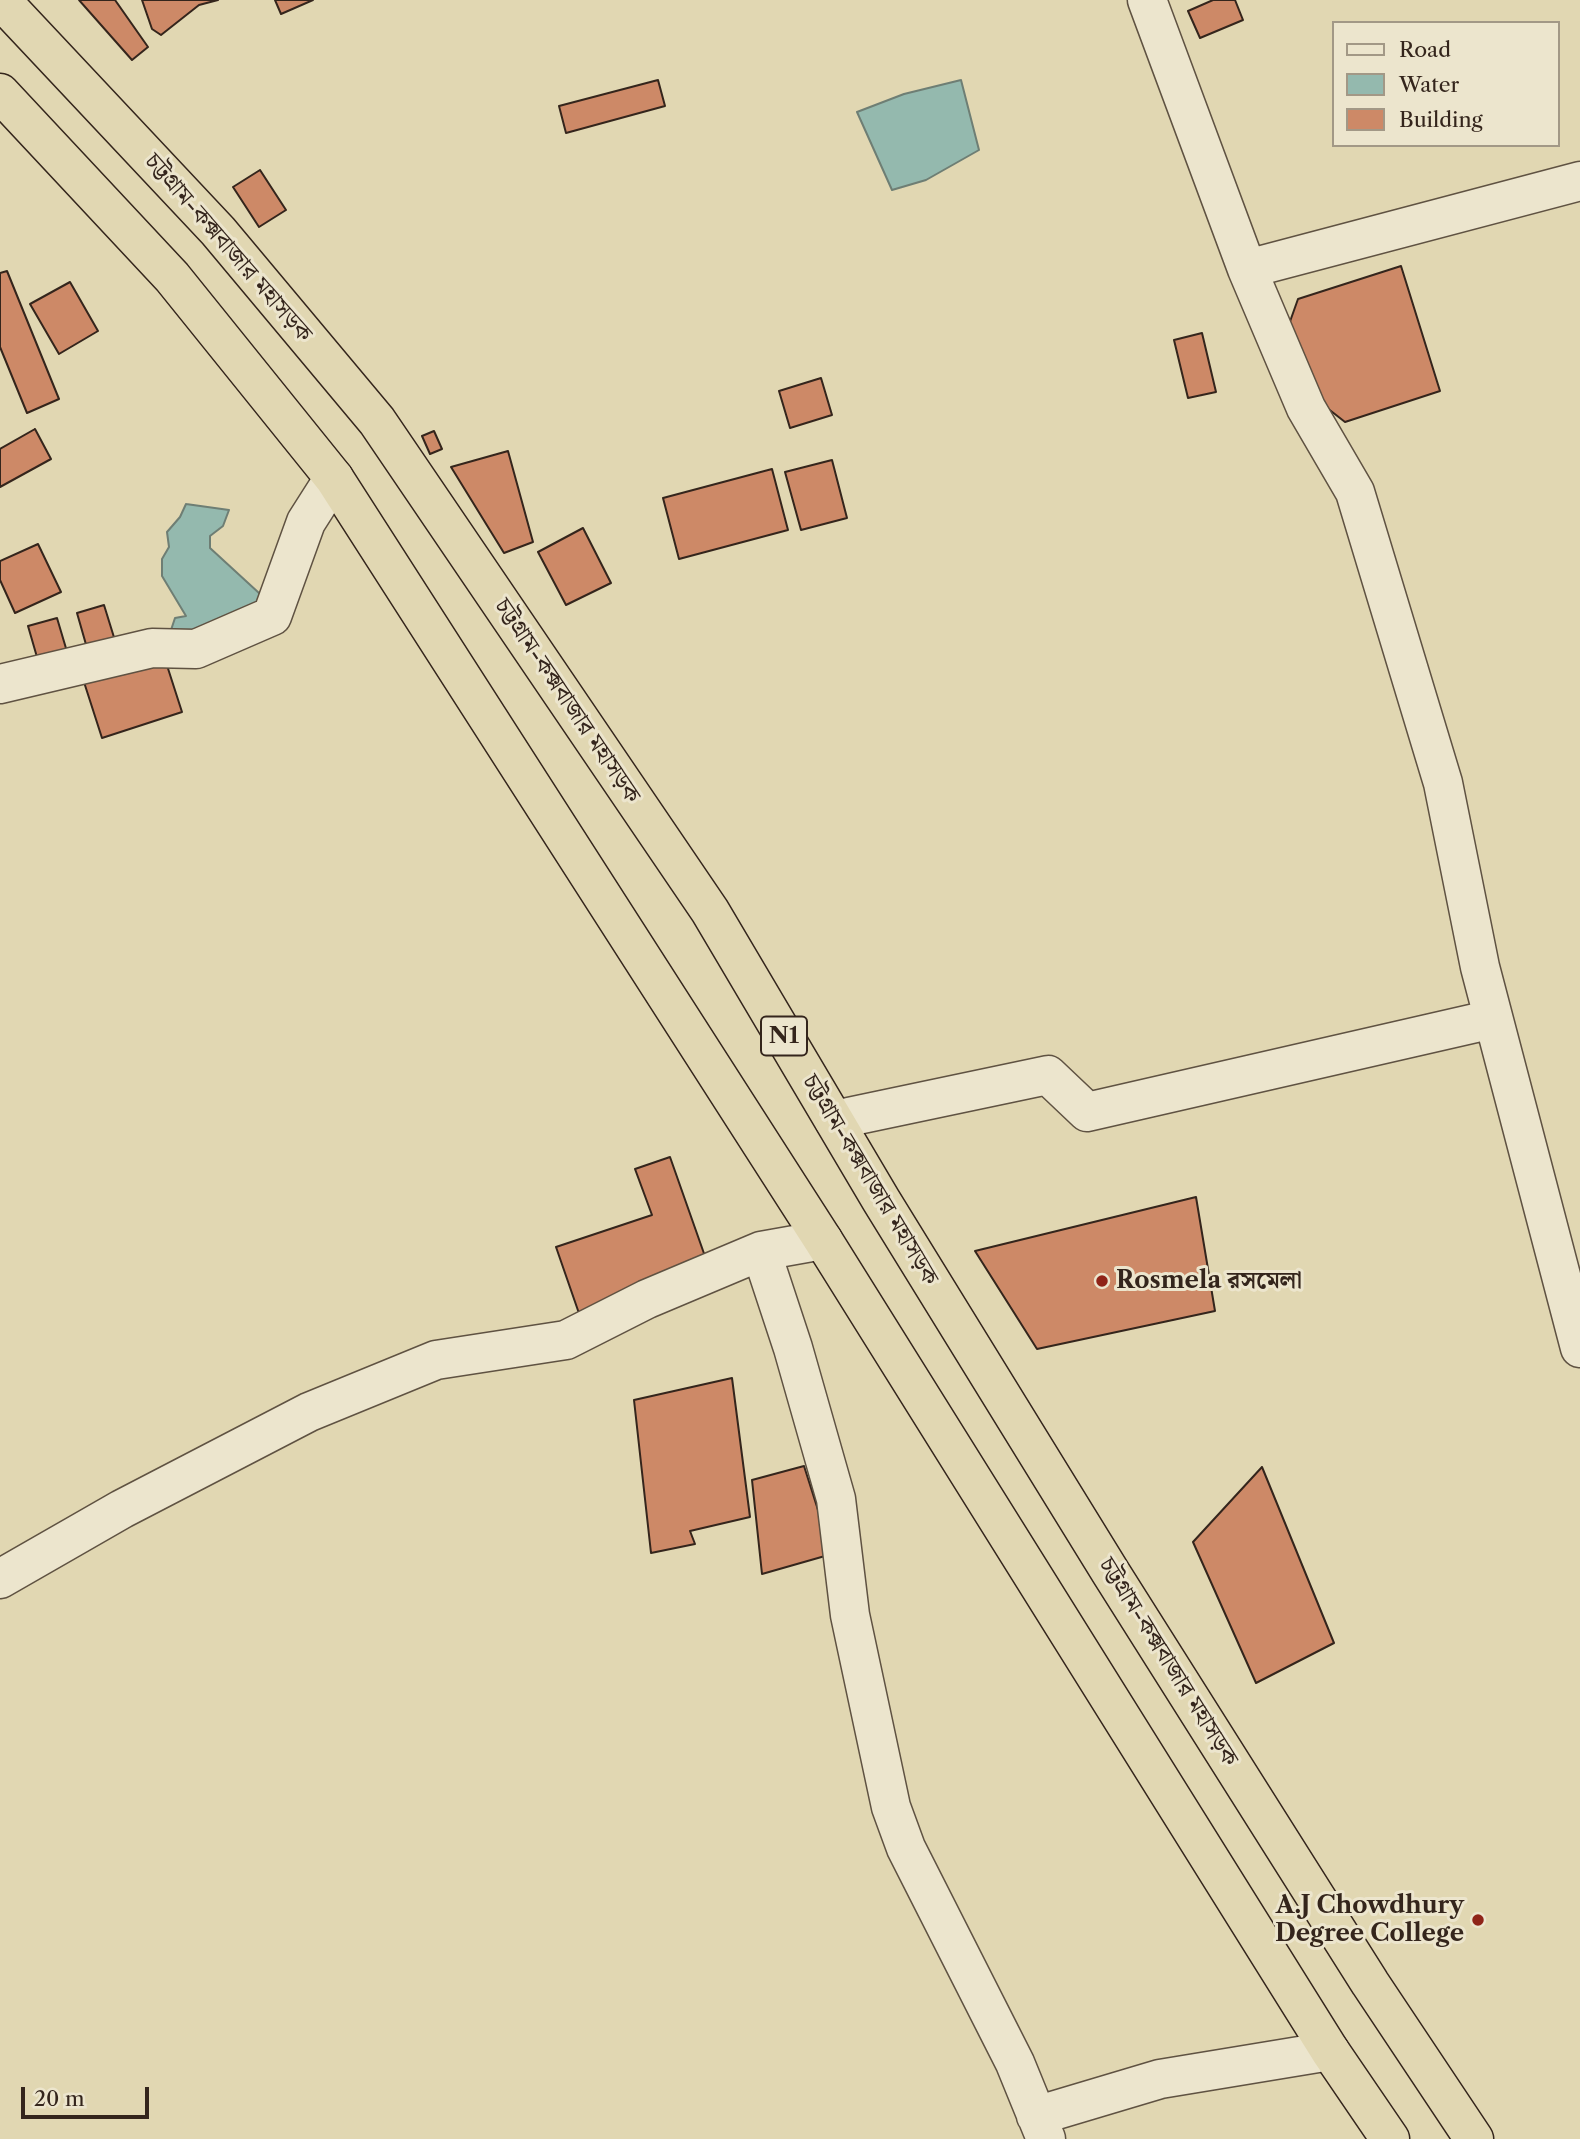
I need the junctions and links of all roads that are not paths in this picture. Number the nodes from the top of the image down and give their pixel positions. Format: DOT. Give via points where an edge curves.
graph roads {
  1 [pos="1,0"];
  2 [pos="1147,0"];
  3 [pos="0,93"];
  4 [pos="1580,181"];
  5 [pos="1247,269"];
  6 [pos="334,478"];
  7 [pos="0,684"];
  8 [pos="1493,1019"];
  9 [pos="834,1120"];
  10 [pos="823,1240"];
  11 [pos="761,1251"];
  12 [pos="1580,1348"];
  13 [pos="0,1579"];
  14 [pos="1330,2051"];
  15 [pos="1041,2127"];
  16 [pos="1390,2139"];
  17 [pos="1474,2139"];
  1 -- 9 [label="highway, চট্টগ্রাম-কক্সবাজার মহাসড়ক / N1" via="218,231 377,421 710,911"];
  2 -- 5 [label="street"];
  3 -- 6 [label="highway" via="172,277"];
  4 -- 5 [label="street"];
  5 -- 8 [label="street" via="1306,408 1354,492 1443,783"];
  6 -- 7 [label="street" via="306,522 272,616 196,649 152,648"];
  6 -- 10 [label="highway"];
  8 -- 9 [label="street" via="1087,1112 1048,1075"];
  8 -- 12 [label="street"];
  9 -- 17 [label="highway, চট্টগ্রাম-কক্সবাজার মহাসড়ক / N1" via="1118,1584"];
  10 -- 11 [label="street"];
  10 -- 14 [label="highway"];
  11 -- 13 [label="street" via="647,1299 566,1340 436,1360 309,1412 122,1509"];
  11 -- 15 [label="street" via="836,1499 850,1615 891,1807 906,1848 1015,2063"];
  14 -- 15 [label="street" via="1160,2079"];
  14 -- 16 [label="highway"];
}
